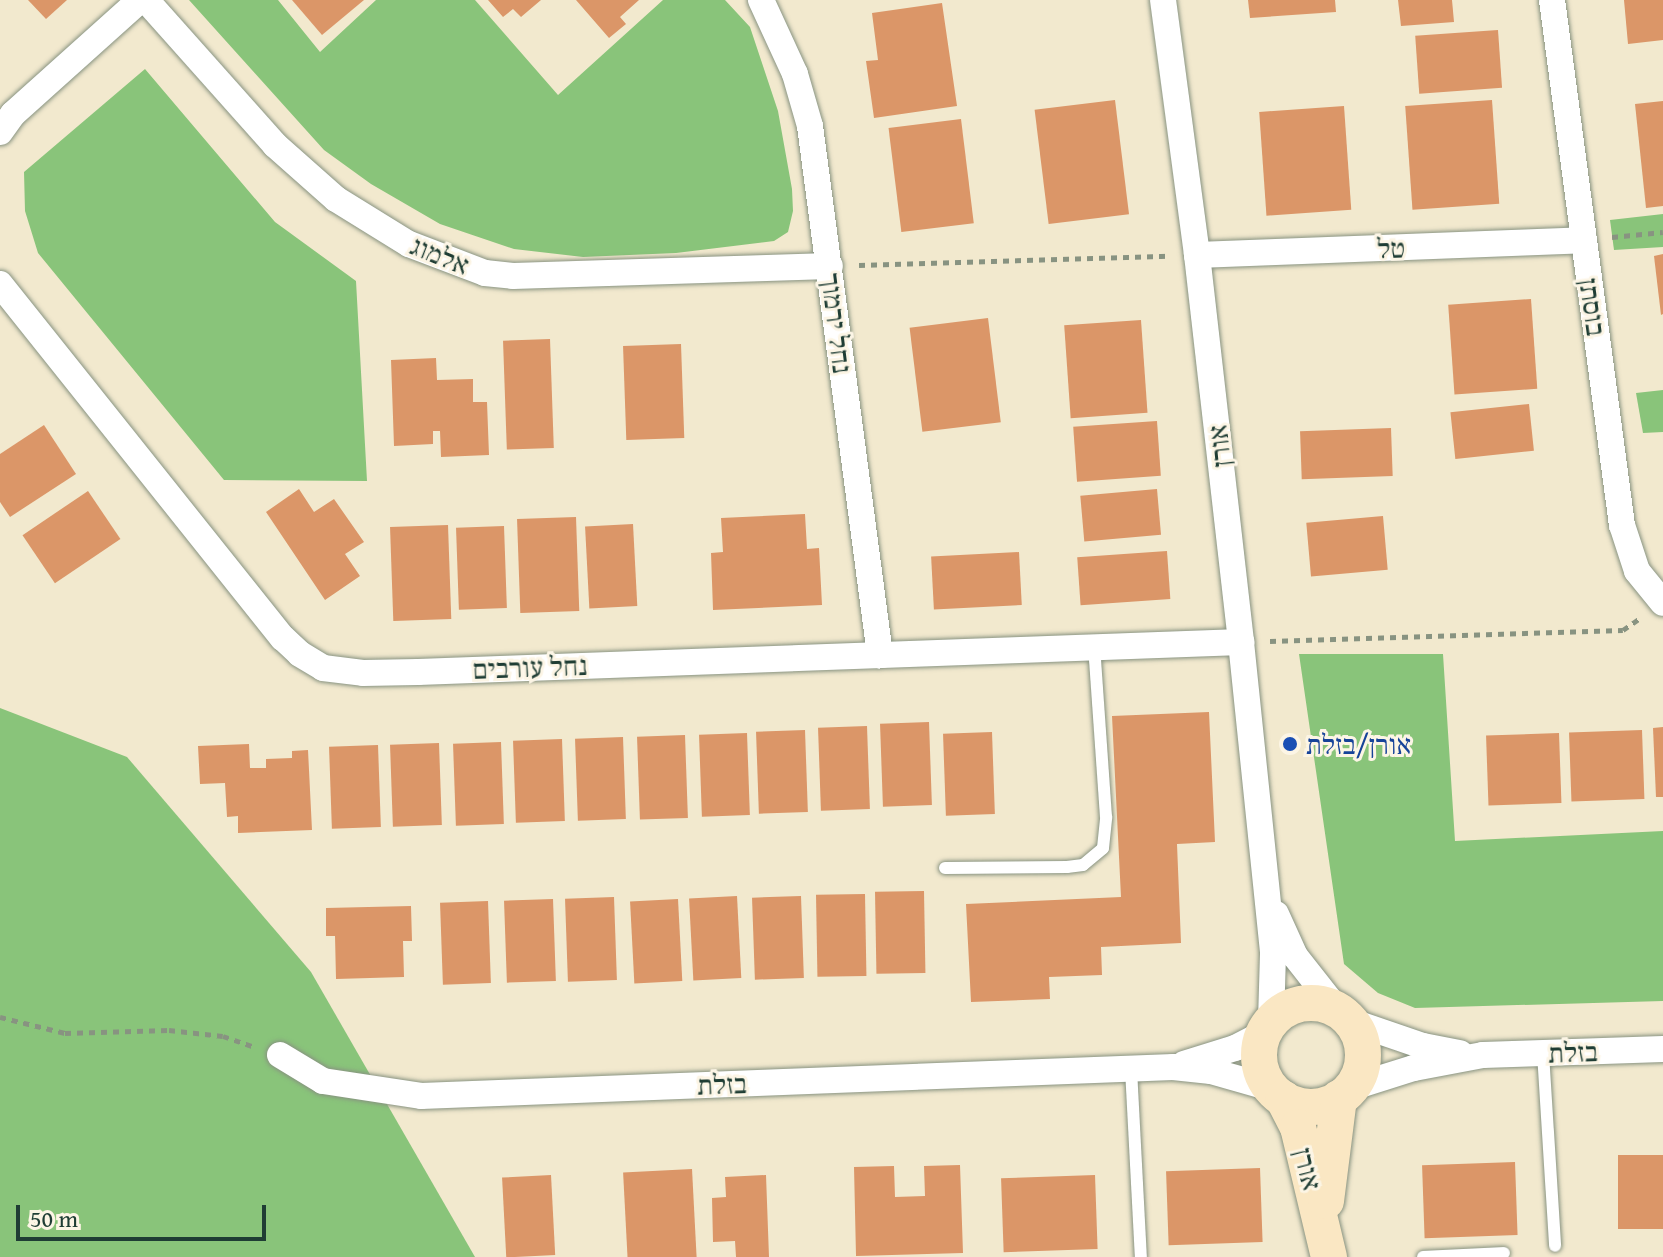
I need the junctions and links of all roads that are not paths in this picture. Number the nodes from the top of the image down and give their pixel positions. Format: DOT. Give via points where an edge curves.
graph roads {
  1 [pos="143,0"];
  2 [pos="761,0"];
  3 [pos="1163,0"];
  4 [pos="1552,0"];
  5 [pos="0,132"];
  6 [pos="1584,240"];
  7 [pos="1197,255"];
  8 [pos="830,266"];
  9 [pos="0,284"];
  10 [pos="1663,603"];
  11 [pos="1241,642"];
  12 [pos="1094,647"];
  13 [pos="880,655"];
  14 [pos="945,868"];
  15 [pos="1267,893"];
  16 [pos="1345,1016"];
  17 [pos="1267,1027"];
  18 [pos="1663,1049"];
  19 [pos="1543,1053"];
  20 [pos="280,1055"];
  21 [pos="1483,1055"];
  22 [pos="1173,1067"];
  23 [pos="1131,1069"];
  24 [pos="1277,1093"];
  25 [pos="1345,1093"];
  26 [pos="1555,1246"];
  27 [pos="1328,1250"];
  28 [pos="1504,1253"];
  29 [pos="1141,1257"];
  30 [pos="1423,1257"];
  1 -- 5 [label="street" via="13,114"];
  1 -- 8 [label="street, אלמוג" via="275,145 336,199 409,244 485,273 513,276"];
  2 -- 8 [label="street, נחל ירמוך" via="795,74 810,126"];
  3 -- 7 [label="street, אורן"];
  4 -- 6 [label="street, בוסתן"];
  6 -- 7 [label="street, טל"];
  6 -- 10 [label="street, בוסתן" via="1622,525 1637,571"];
  7 -- 11 [label="street, אורן"];
  8 -- 13 [label="street, נחל ירמוך"];
  9 -- 13 [label="street, נחל עורבים" via="283,638 323,668 377,673"];
  11 -- 12 [label="street, נחל עורבים"];
  11 -- 15 [label="street, אורן"];
  12 -- 13 [label="street, נחל עורבים"];
  12 -- 14 [label="lane" via="1106,817 1103,848 1083,865"];
  15 -- 16 [label="street, אורן" via="1295,956"];
  15 -- 17 [label="street, אורן" via="1274,990"];
  16 -- 17 [label="street" via="1326,1005 1297,1005"];
  16 -- 21 [label="street, בזלת" via="1423,1046"];
  16 -- 25 [label="street" via="1362,1047 1362,1062"];
  17 -- 22 [label="street, בזלת" via="1235,1048"];
  17 -- 24 [label="street" via="1259,1064"];
  18 -- 19 [label="street, בזלת"];
  19 -- 21 [label="street, בזלת"];
  19 -- 26 [label="lane"];
  20 -- 23 [label="street, בזלת" via="323,1081 421,1096"];
  21 -- 25 [label="street, בזלת" via="1414,1068"];
  22 -- 23 [label="street, בזלת"];
  22 -- 24 [label="street, בזלת" via="1211,1071"];
  23 -- 29 [label="lane"];
  24 -- 25 [label="street" via="1309,1107"];
  24 -- 27 [label="street, אורן" via="1298,1127"];
  25 -- 27 [label="street, אורן" via="1329,1162"];
  28 -- 30 [label="lane"];
}
